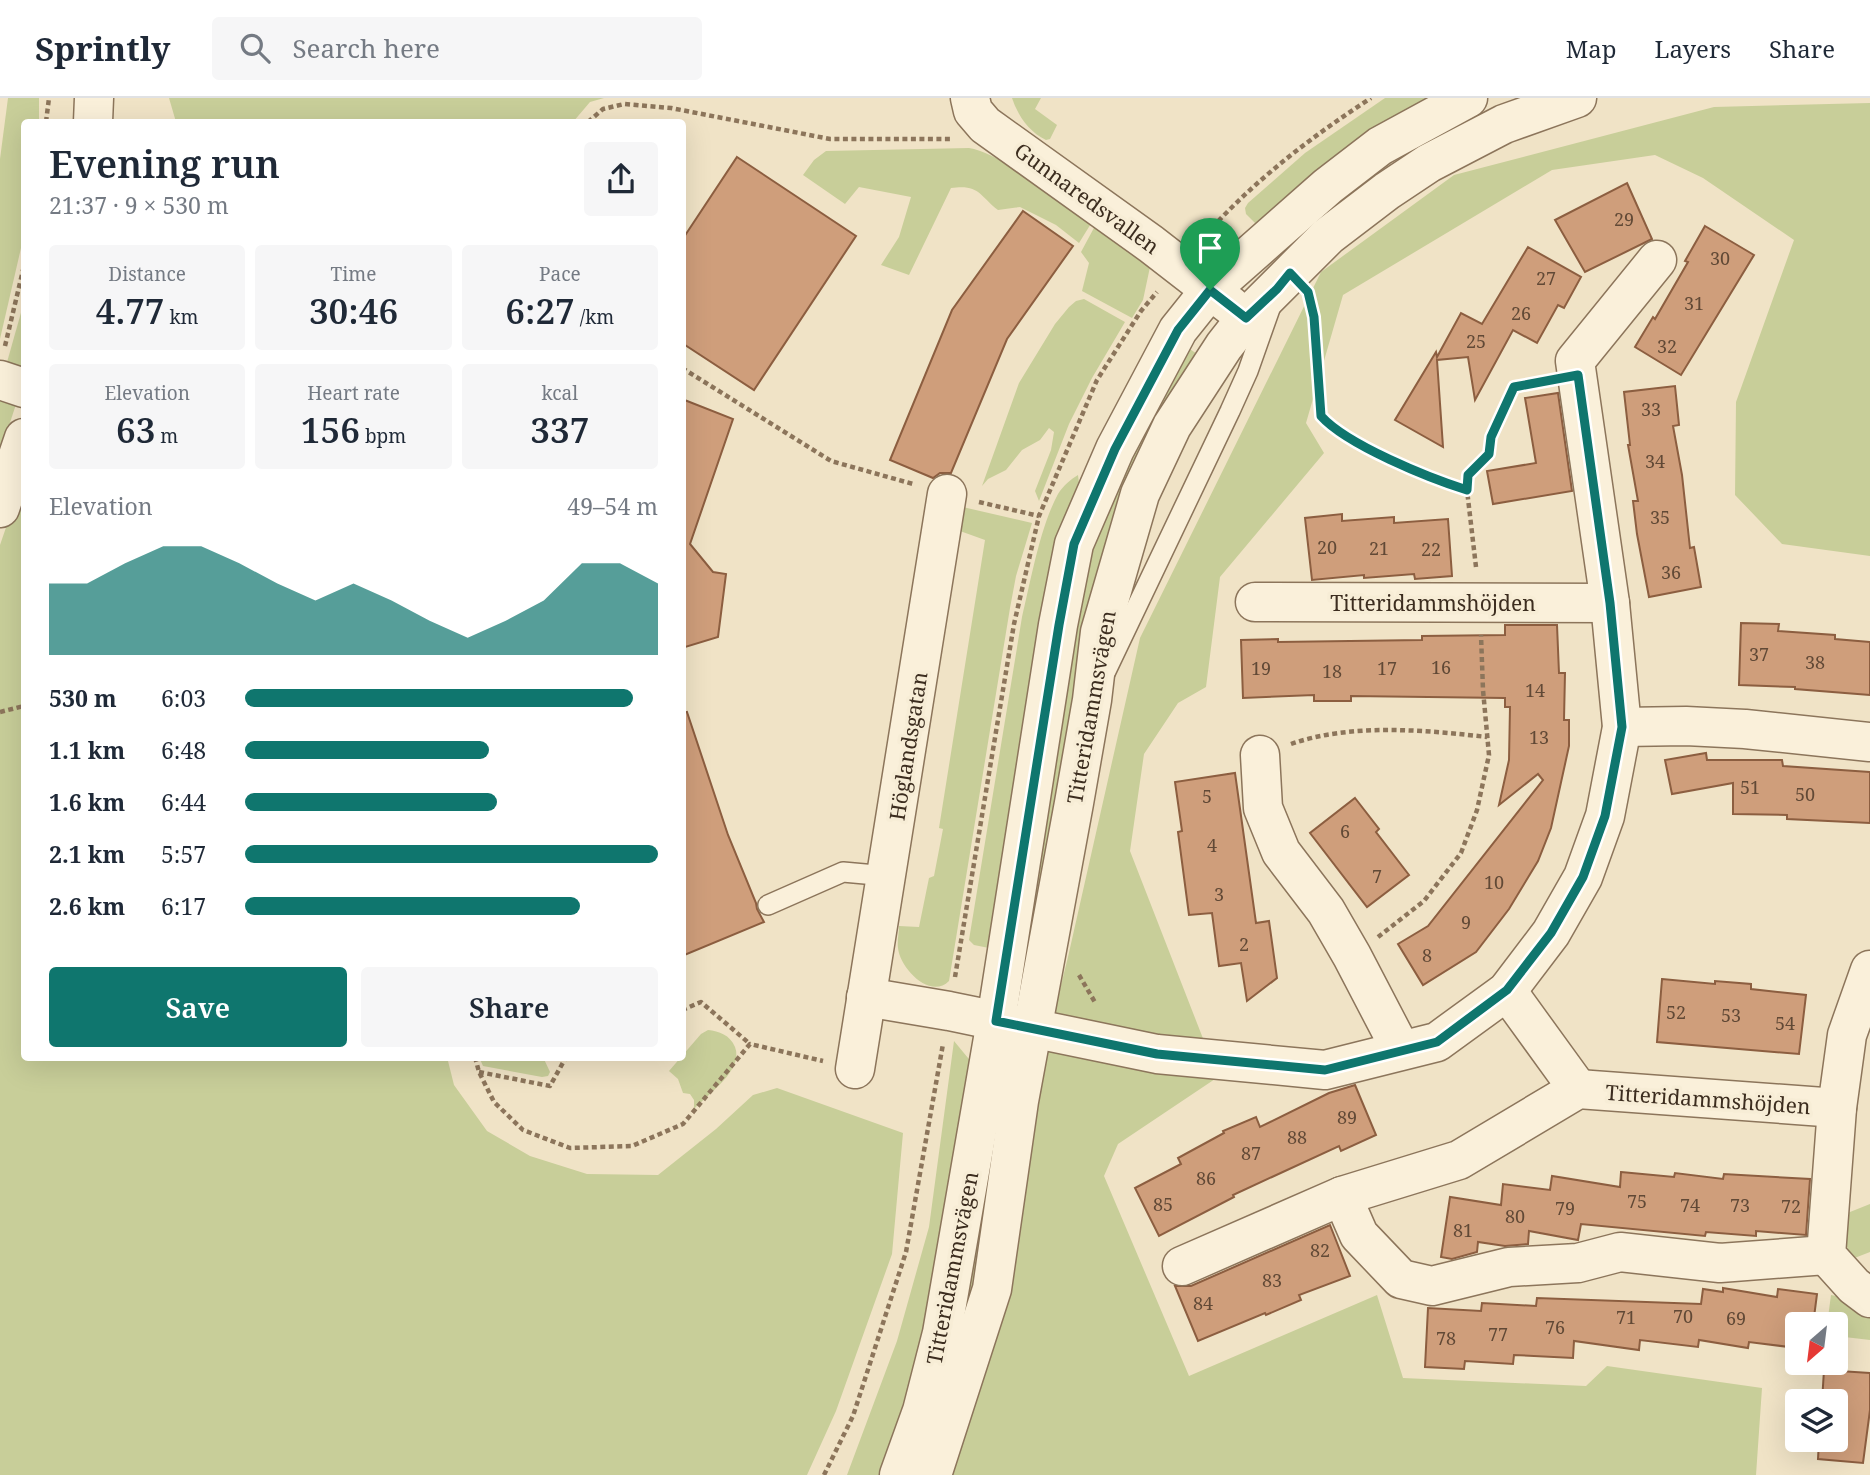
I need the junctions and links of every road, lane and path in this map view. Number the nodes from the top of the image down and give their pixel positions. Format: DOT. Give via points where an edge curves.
graph roads {
  1 [pos="49,98"];
  2 [pos="94,98"];
  3 [pos="1468,98"];
  4 [pos="1577,98"];
  5 [pos="978,112"];
  6 [pos="47,119"];
  7 [pos="93,119"];
  8 [pos="591,119"];
  9 [pos="1657,260"];
  10 [pos="21,280"];
  11 [pos="1284,281"];
  12 [pos="1210,290"];
  13 [pos="1246,318"];
  14 [pos="2,365"];
  15 [pos="686,371"];
  16 [pos="1578,375"];
  17 [pos="21,385"];
  18 [pos="21,447"];
  19 [pos="831,461"];
  20 [pos="1467,490"];
  21 [pos="947,494"];
  22 [pos="0,508"];
  23 [pos="1255,602"];
  24 [pos="1480,603"];
  25 [pos="1610,603"];
  26 [pos="1091,700"];
  27 [pos="21,707"];
  28 [pos="0,712"];
  29 [pos="1622,727"];
  30 [pos="1488,737"];
  31 [pos="1870,742"];
  32 [pos="1260,755"];
  33 [pos="887,876"];
  34 [pos="768,905"];
  35 [pos="1352,956"];
  36 [pos="1870,970"];
  37 [pos="1078,971"];
  38 [pos="1507,990"];
  39 [pos="866,997"];
  40 [pos="686,1008"];
  41 [pos="1103,1009"];
  42 [pos="1014,1025"];
  43 [pos="750,1044"];
  44 [pos="1401,1051"];
  45 [pos="476,1061"];
  46 [pos="564,1061"];
  47 [pos="855,1069"];
  48 [pos="479,1072"];
  49 [pos="1578,1089"];
  50 [pos="1837,1108"];
  51 [pos="1342,1196"];
  52 [pos="1826,1255"];
  53 [pos="1182,1266"];
  54 [pos="1870,1298"];
  55 [pos="900,1475"];
  56 [pos="932,1475"];
  1 -- 6 [label="path"];
  2 -- 7 [label="street"];
  3 -- 12 [label="street, Titteridammsvägen" via="1380,146"];
  4 -- 11 [label="street, Titteridammsvägen" via="1504,124 1429,163 1328,236"];
  5 -- 8 [label="path" via="970,139 830,139 624,103 603,109"];
  5 -- 12 [label="street, Gunnaredsvallen"];
  9 -- 16 [label="street" via="1575,360"];
  10 -- 14 [label="path"];
  11 -- 13 [label="street, Titteridammsvägen"];
  11 -- 20 [label="path" via="1308,292 1321,416 1383,456"];
  11 -- 26 [label="lane" via="1240,391"];
  12 -- 13 [label="street, Gunnaredsvallen"];
  12 -- 42 [label="street, Titteridammsvägen" via="1178,330 1115,449 1074,544 1056,638"];
  13 -- 26 [label="street, Titteridammsvägen" via="1172,426 1140,494 1100,632"];
  14 -- 17 [label="street"];
  15 -- 19 [label="path"];
  16 -- 20 [label="path" via="1514,387 1491,437 1489,454 1468,475"];
  16 -- 25 [label="street"];
  18 -- 22 [label="street"];
  20 -- 24 [label="path"];
  21 -- 33 [label="street, Höglandsgatan"];
  23 -- 24 [label="street, Titteridammshöjden"];
  24 -- 25 [label="street, Titteridammshöjden"];
  24 -- 30 [label="path"];
  25 -- 29 [label="street"];
  26 -- 42 [label="street, Titteridammsvägen"];
  27 -- 28 [label="path"];
  29 -- 31 [label="street" via="1745,729"];
  29 -- 38 [label="street" via="1605,816 1583,877 1551,933"];
  30 -- 32 [label="path" via="1346,731"];
  30 -- 35 [label="path" via="1489,755 1477,810 1461,853 1424,901"];
  32 -- 35 [label="street" via="1263,808 1281,852 1326,911"];
  33 -- 34 [label="lane" via="843,872"];
  33 -- 39 [label="street, Höglandsgatan"];
  35 -- 44 [label="street"];
  36 -- 50 [label="street, Titteridammshöjden" via="1847,1035"];
  37 -- 41 [label="path" via="1093,1002"];
  38 -- 44 [label="street" via="1437,1042"];
  38 -- 49 [label="street, Titteridammshöjden"];
  39 -- 42 [label="street"];
  39 -- 47 [label="street, Höglandsgatan"];
  40 -- 43 [label="path" via="701,1002"];
  42 -- 44 [label="street" via="1157,1054 1325,1070"];
  42 -- 55 [label="street, Titteridammsvägen" via="942,1333"];
  42 -- 56 [label="street, Titteridammsvägen" via="1019,1101 992,1289"];
  43 -- 47 [label="path"];
  43 -- 48 [label="path" via="683,1125 632,1146 570,1148 523,1130 494,1102"];
  45 -- 48 [label="path"];
  46 -- 48 [label="path" via="550,1086"];
  49 -- 50 [label="street, Titteridammshöjden"];
  49 -- 51 [label="street, Titteridammshöjden" via="1459,1160"];
  50 -- 52 [label="street, Titteridammshöjden"];
  51 -- 52 [label="street" via="1359,1234 1401,1279 1432,1286 1510,1267 1578,1264 1620,1252 1720,1263"];
  51 -- 53 [label="street, Titteridammshöjden"];
  52 -- 54 [label="street"];
}
